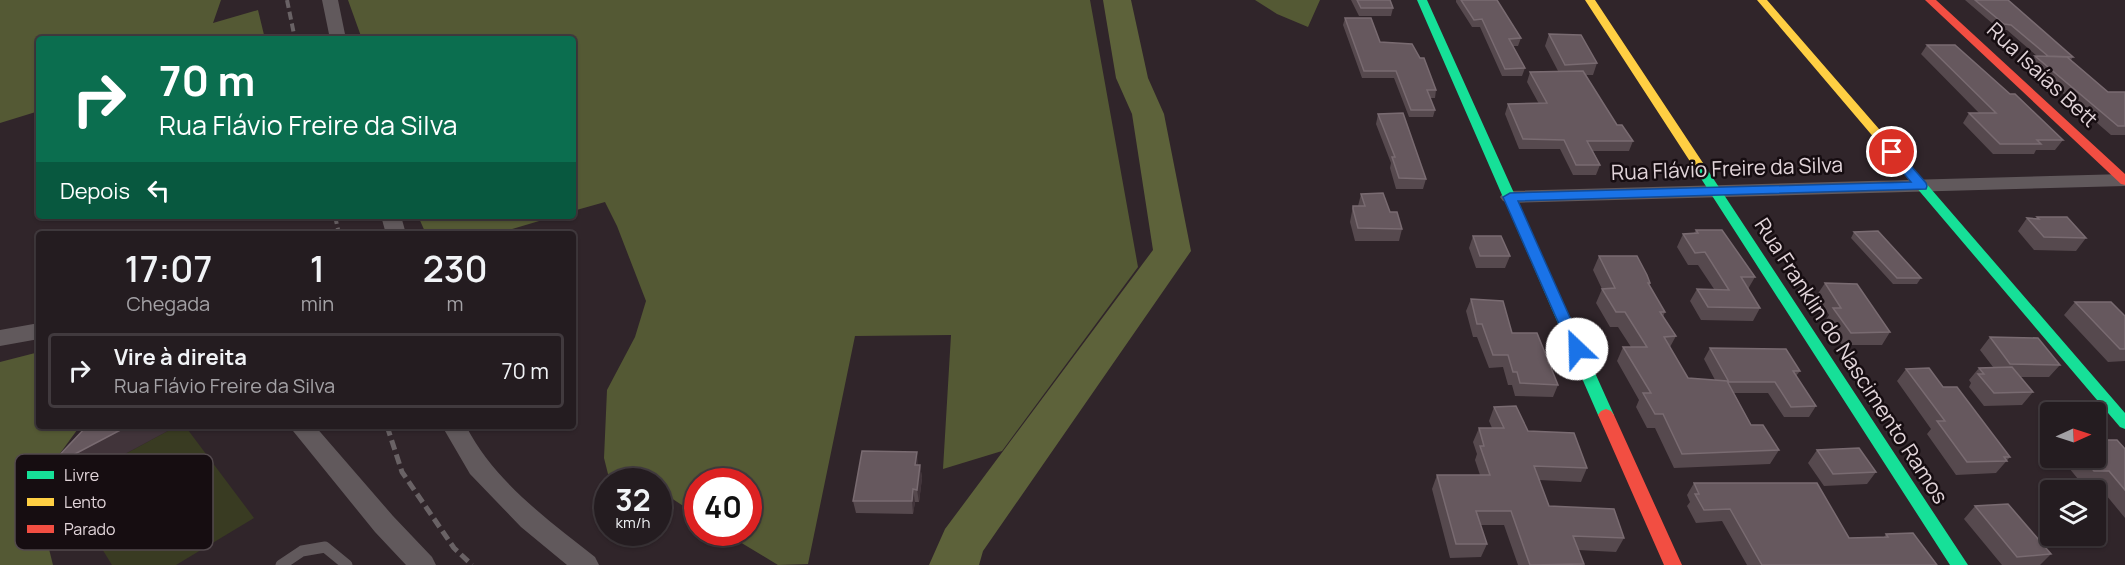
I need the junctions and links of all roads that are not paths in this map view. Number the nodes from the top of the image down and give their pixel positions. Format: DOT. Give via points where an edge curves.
graph roads {
  1 [pos="330,0"];
  2 [pos="1422,0"];
  3 [pos="1590,0"];
  4 [pos="1761,0"];
  5 [pos="1930,0"];
  6 [pos="337,36"];
  7 [pos="2125,180"];
  8 [pos="1921,186"];
  9 [pos="1715,191"];
  10 [pos="1510,197"];
  11 [pos="36,332"];
  12 [pos="0,338"];
  13 [pos="2125,423"];
  14 [pos="304,429"];
  15 [pos="455,429"];
  16 [pos="281,565"];
  17 [pos="347,565"];
  18 [pos="423,565"];
  19 [pos="586,565"];
  20 [pos="1673,565"];
  21 [pos="1959,565"];
  1 -- 6 [label="street"];
  2 -- 10 [label="street"];
  3 -- 9 [label="street, Rua Franklin do Nascimento Ramos"];
  4 -- 8 [label="street"];
  5 -- 7 [label="street, Rua Isaías Bett"];
  7 -- 8 [label="street, Rua Flávio Freire da Silva"];
  8 -- 9 [label="street, Rua Flávio Freire da Silva"];
  8 -- 13 [label="street"];
  9 -- 10 [label="street, Rua Flávio Freire da Silva"];
  9 -- 21 [label="street, Rua Franklin do Nascimento Ramos"];
  10 -- 20 [label="street"];
  11 -- 12 [label="street"];
  14 -- 18 [label="street"];
  15 -- 19 [label="street" via="461,443 510,501"];
  16 -- 17 [label="lane" via="302,551 325,547"];
}
